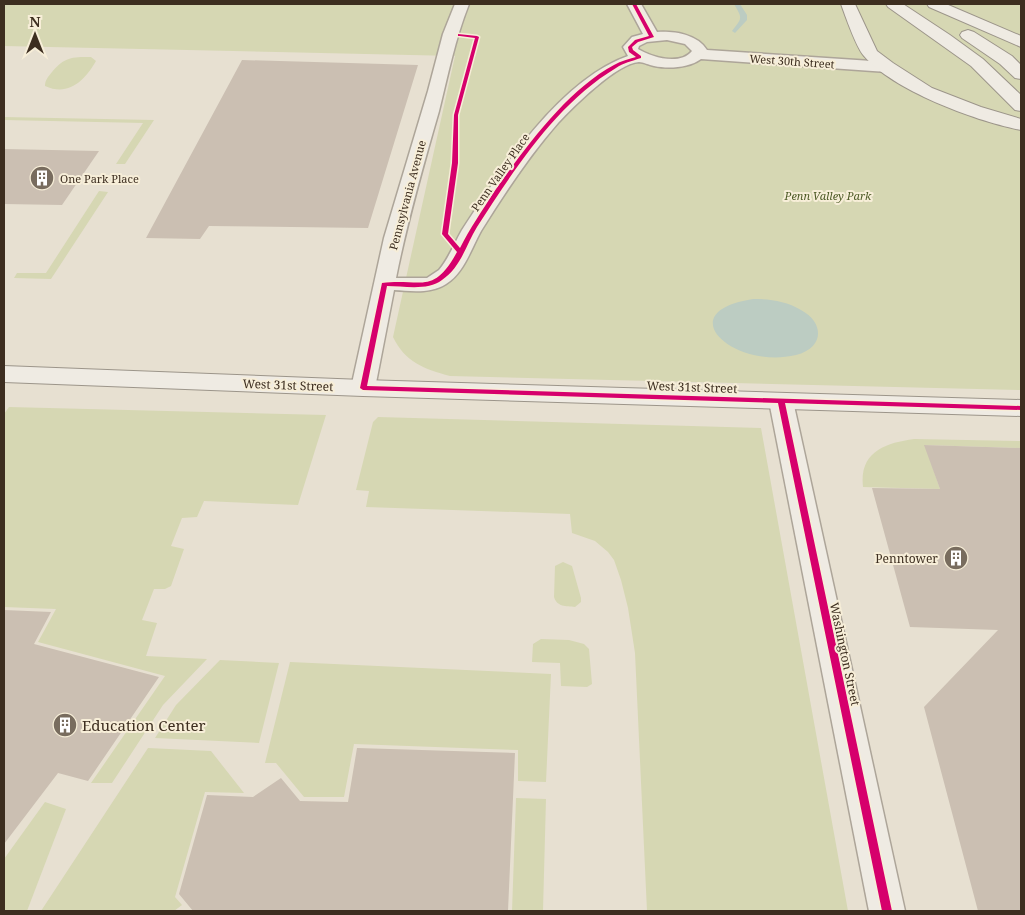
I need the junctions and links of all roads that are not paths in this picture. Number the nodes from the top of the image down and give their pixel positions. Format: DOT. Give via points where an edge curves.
graph roads {
  1 [pos="462,4"];
  2 [pos="634,4"];
  3 [pos="848,4"];
  4 [pos="893,4"];
  5 [pos="921,4"];
  6 [pos="934,4"];
  7 [pos="652,37"];
  8 [pos="1021,42"];
  9 [pos="697,54"];
  10 [pos="639,57"];
  11 [pos="887,68"];
  12 [pos="1021,74"];
  13 [pos="1021,106"];
  14 [pos="1021,124"];
  15 [pos="384,284"];
  16 [pos="4,374"];
  17 [pos="363,388"];
  18 [pos="781,401"];
  19 [pos="1021,408"];
  20 [pos="887,911"];
  1 -- 15 [label="street, Pennsylvania Avenue" via="450,34"];
  2 -- 7 [label="street"];
  3 -- 11 [label="main road" via="870,53"];
  4 -- 13 [label="main road" via="981,66"];
  5 -- 12 [label="main road" via="1006,60"];
  6 -- 8 [label="main road"];
  7 -- 9 [label="street" via="667,36 690,41 700,50"];
  7 -- 10 [label="street" via="641,38 630,47"];
  9 -- 10 [label="street" via="687,61 674,63"];
  9 -- 11 [label="street, West 30th Street"];
  10 -- 15 [label="street, Penn Valley Place" via="615,66 561,110 527,150 470,234 454,266 433,283"];
  11 -- 14 [label="main road" via="926,92"];
  15 -- 17 [label="street, Pennsylvania Avenue"];
  16 -- 17 [label="main road, West 31st Street"];
  17 -- 18 [label="main road, West 31st Street"];
  18 -- 19 [label="main road, West 31st Street"];
  18 -- 20 [label="street, Washington Street"];
}
